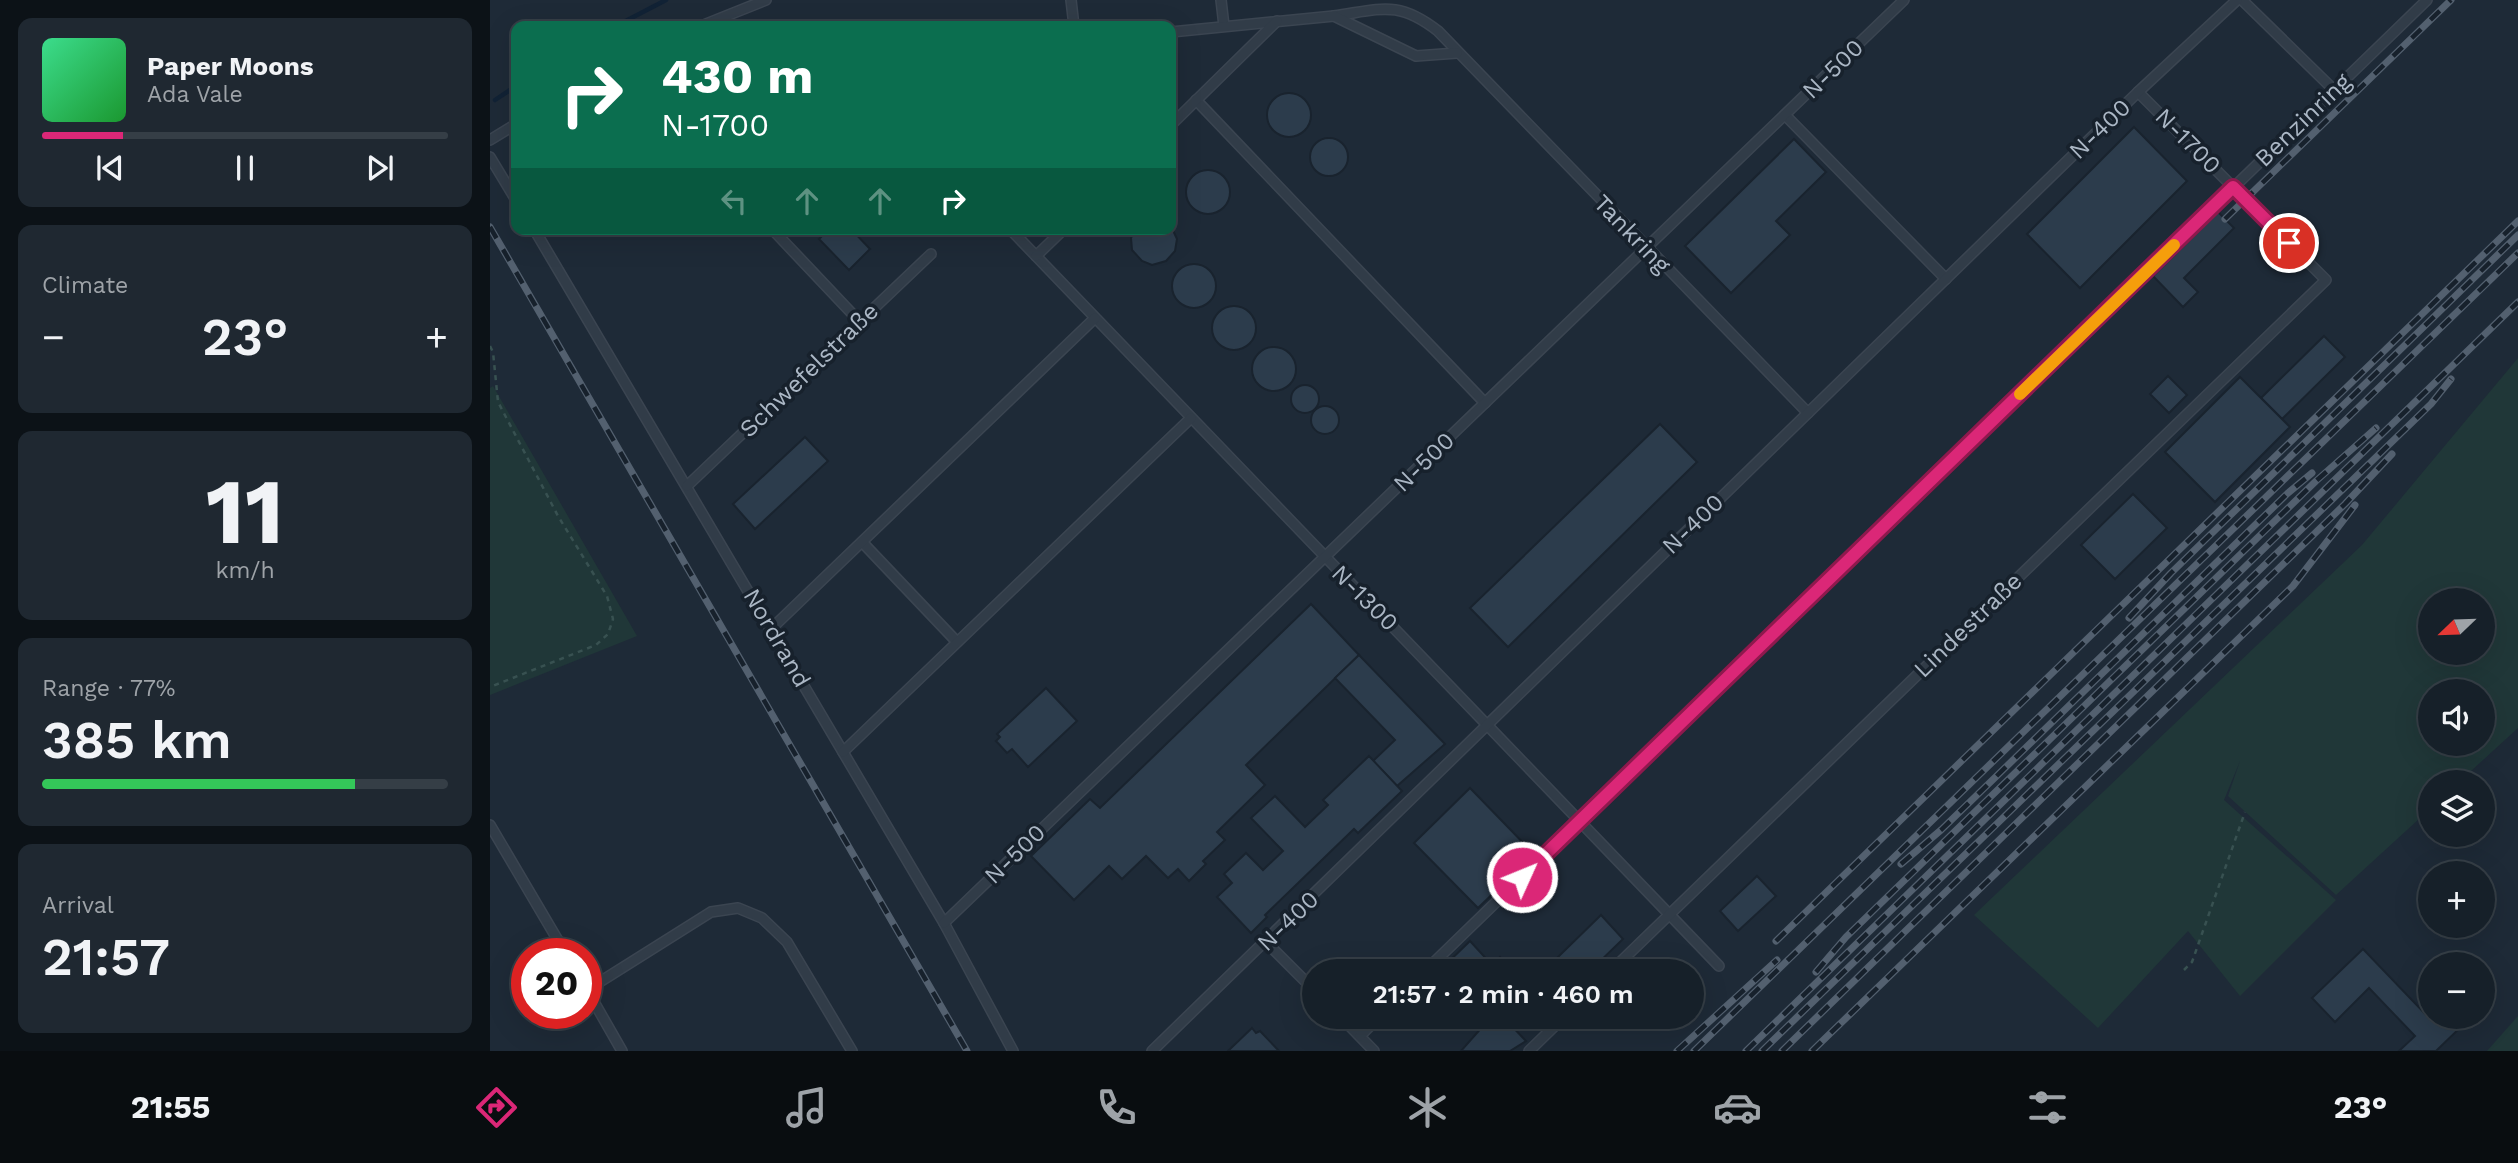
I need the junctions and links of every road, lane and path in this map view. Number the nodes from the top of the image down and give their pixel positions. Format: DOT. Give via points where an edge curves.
graph roads {
  1 [pos="766,0"];
  2 [pos="1070,0"];
  3 [pos="1221,0"];
  4 [pos="1905,0"];
  5 [pos="2239,0"];
  6 [pos="2427,0"];
  7 [pos="1334,16"];
  8 [pos="1278,20"];
  9 [pos="717,21"];
  10 [pos="1073,21"];
  11 [pos="1224,26"];
  12 [pos="1176,31"];
  13 [pos="1457,53"];
  14 [pos="2334,89"];
  15 [pos="2138,92"];
  16 [pos="1196,100"];
  17 [pos="1785,115"];
  18 [pos="1176,120"];
  19 [pos="511,127"];
  20 [pos="490,140"];
  21 [pos="490,157"];
  22 [pos="2233,187"];
  23 [pos="511,192"];
  24 [pos="538,235"];
  25 [pos="778,235"];
  26 [pos="1016,235"];
  27 [pos="1058,235"];
  28 [pos="1646,248"];
  29 [pos="930,254"];
  30 [pos="1036,256"];
  31 [pos="1945,279"];
  32 [pos="2326,280"];
  33 [pos="1095,318"];
  34 [pos="860,322"];
  35 [pos="490,346"];
  36 [pos="1485,403"];
  37 [pos="1808,413"];
  38 [pos="1191,418"];
  39 [pos="687,486"];
  40 [pos="862,542"];
  41 [pos="1325,557"];
  42 [pos="771,629"];
  43 [pos="957,642"];
  44 [pos="490,687"];
  45 [pos="1489,724"];
  46 [pos="843,752"];
  47 [pos="2245,812"];
  48 [pos="1580,820"];
  49 [pos="490,824"];
  50 [pos="1670,915"];
  51 [pos="944,923"];
  52 [pos="557,938"];
  53 [pos="1266,942"];
  54 [pos="1437,959"];
  55 [pos="1624,959"];
  56 [pos="1719,966"];
  57 [pos="2184,970"];
  58 [pos="1302,978"];
  59 [pos="602,980"];
  60 [pos="602,1016"];
  61 [pos="1353,1029"];
  62 [pos="1367,1029"];
  63 [pos="1552,1029"];
  64 [pos="1360,1036"];
  65 [pos="622,1051"];
  66 [pos="852,1051"];
  67 [pos="1013,1051"];
  68 [pos="1152,1051"];
  69 [pos="1374,1051"];
  70 [pos="1529,1051"];
  1 -- 9 [label="lane"];
  2 -- 10 [label="lane"];
  3 -- 11 [label="lane"];
  4 -- 17 [label="lane, N-500"];
  5 -- 14 [label="lane"];
  5 -- 15 [label="lane, N-400"];
  6 -- 14 [label="lane, Benzinring"];
  7 -- 8 [label="lane, Tankring"];
  7 -- 13 [label="lane" via="1416,56"];
  7 -- 13 [label="lane, Tankring" via="1395,7 1418,14"];
  8 -- 11 [label="lane, Tankring"];
  8 -- 16 [label="lane"];
  11 -- 12 [label="lane, Tankring"];
  13 -- 28 [label="lane, Tankring"];
  14 -- 22 [label="lane, Benzinring"];
  15 -- 22 [label="lane, N-1700"];
  15 -- 31 [label="lane, N-400"];
  16 -- 18 [label="lane"];
  16 -- 36 [label="lane"];
  17 -- 28 [label="lane, N-500"];
  17 -- 31 [label="lane"];
  19 -- 20 [label="lane"];
  21 -- 23 [label="lane"];
  22 -- 32 [label="lane, N-1700"];
  22 -- 48 [label="lane, Benzinring"];
  24 -- 39 [label="lane, Nordrand"];
  25 -- 34 [label="lane"];
  26 -- 30 [label="lane, N-1300"];
  27 -- 30 [label="lane"];
  28 -- 36 [label="lane, N-500"];
  28 -- 37 [label="lane, Tankring"];
  29 -- 34 [label="lane, Schwefelstraße"];
  30 -- 33 [label="lane, N-1300"];
  31 -- 37 [label="lane, N-400"];
  32 -- 50 [label="lane, Lindestraße"];
  33 -- 38 [label="lane, N-1300"];
  33 -- 40 [label="lane"];
  34 -- 39 [label="lane, Schwefelstraße"];
  35 -- 44 [label="path" via="498,402 558,516 607,596 613,619 608,634 596,645"];
  36 -- 41 [label="lane, N-500"];
  37 -- 45 [label="lane, N-400"];
  38 -- 41 [label="lane, N-1300"];
  38 -- 43 [label="lane"];
  39 -- 42 [label="lane, Nordrand"];
  40 -- 42 [label="lane"];
  40 -- 43 [label="lane"];
  41 -- 45 [label="lane, N-1300"];
  41 -- 51 [label="lane, N-500"];
  42 -- 46 [label="lane, Nordrand"];
  43 -- 46 [label="lane"];
  45 -- 48 [label="lane, N-1300"];
  45 -- 53 [label="lane, N-400"];
  46 -- 51 [label="lane, Nordrand"];
  47 -- 57 [label="path" via="2192,962"];
  48 -- 50 [label="lane, N-1300"];
  48 -- 54 [label="lane, Benzinring"];
  49 -- 52 [label="lane"];
  50 -- 55 [label="lane, Lindestraße"];
  50 -- 56 [label="lane, N-1300"];
  51 -- 67 [label="lane, Nordrand"];
  53 -- 58 [label="lane"];
  53 -- 68 [label="lane, N-400"];
  59 -- 66 [label="lane" via="711,912 738,908 762,918 787,942"];
  60 -- 65 [label="lane"];
  61 -- 64 [label="lane"];
  62 -- 64 [label="lane"];
  63 -- 70 [label="lane"];
  64 -- 69 [label="lane"];
}
